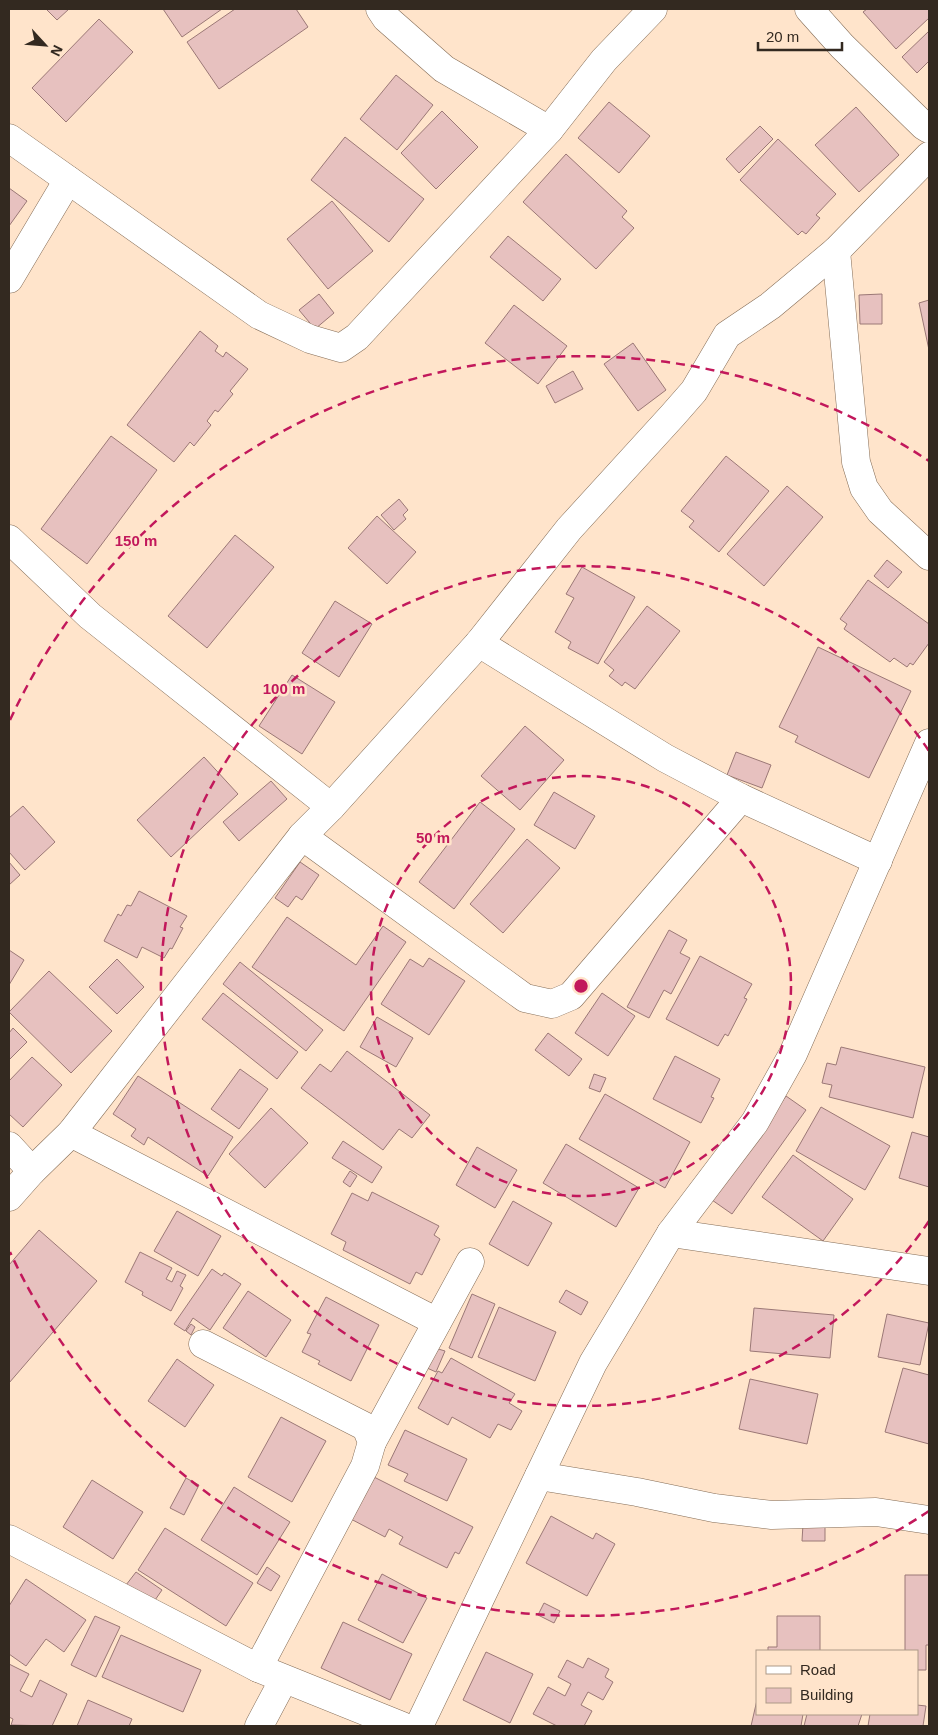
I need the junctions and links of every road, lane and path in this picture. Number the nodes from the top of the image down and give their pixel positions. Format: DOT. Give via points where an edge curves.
graph roads {
  1 [pos="380,9"];
  2 [pos="653,9"];
  3 [pos="809,9"];
  4 [pos="929,129"];
  5 [pos="550,130"];
  6 [pos="9,138"];
  7 [pos="929,156"];
  8 [pos="68,180"];
  9 [pos="836,251"];
  10 [pos="9,279"];
  11 [pos="9,539"];
  12 [pos="929,556"];
  13 [pos="479,643"];
  14 [pos="929,743"];
  15 [pos="741,798"];
  16 [pos="331,807"];
  17 [pos="302,836"];
  18 [pos="878,861"];
  19 [pos="70,1133"];
  20 [pos="9,1146"];
  21 [pos="32,1171"];
  22 [pos="9,1197"];
  23 [pos="671,1234"];
  24 [pos="470,1262"];
  25 [pos="929,1271"];
  26 [pos="437,1322"];
  27 [pos="203,1344"];
  28 [pos="372,1442"];
  29 [pos="539,1476"];
  30 [pos="929,1520"];
  31 [pos="9,1539"];
  32 [pos="258,1668"];
  33 [pos="284,1679"];
  34 [pos="259,1726"];
  35 [pos="402,1726"];
  36 [pos="419,1726"];
  1 -- 5 [label="street" via="444,69"];
  2 -- 5 [label="street" via="604,60"];
  3 -- 4 [label="street" via="849,53"];
  5 -- 8 [label="street" via="357,337 341,348 310,339 260,315"];
  6 -- 8 [label="street"];
  7 -- 9 [label="street"];
  8 -- 10 [label="street"];
  9 -- 12 [label="street" via="856,462 864,488 880,511"];
  9 -- 13 [label="street" via="770,306 727,335 694,391 569,529"];
  11 -- 16 [label="street" via="90,616"];
  13 -- 15 [label="street" via="666,758"];
  13 -- 16 [label="street"];
  14 -- 18 [label="street"];
  15 -- 17 [label="street" via="571,996 552,1004 525,998"];
  15 -- 18 [label="street"];
  16 -- 17 [label="street"];
  17 -- 19 [label="street"];
  18 -- 23 [label="street" via="793,1054 755,1122"];
  19 -- 21 [label="street"];
  19 -- 26 [label="street"];
  20 -- 21 [label="street"];
  21 -- 22 [label="street"];
  23 -- 25 [label="street"];
  23 -- 29 [label="street" via="593,1362"];
  24 -- 26 [label="street"];
  26 -- 28 [label="street"];
  27 -- 28 [label="street" via="366,1427"];
  28 -- 32 [label="street" via="365,1466"];
  29 -- 30 [label="street" via="714,1508 772,1515 876,1512"];
  29 -- 36 [label="street"];
  31 -- 32 [label="street"];
  32 -- 33 [label="street"];
  33 -- 34 [label="street"];
  33 -- 35 [label="street"];
}
